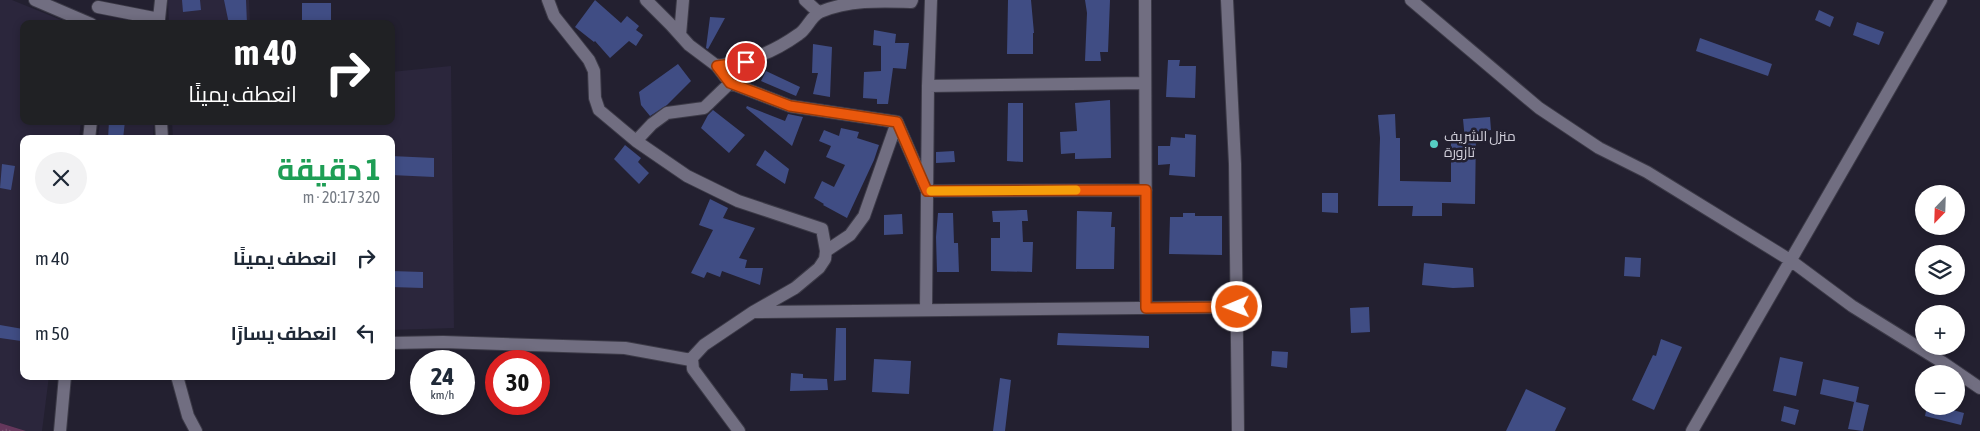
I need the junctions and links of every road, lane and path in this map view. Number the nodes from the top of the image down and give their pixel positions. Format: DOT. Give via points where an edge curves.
graph roads {
  1 [pos="35,0"];
  2 [pos="161,0"];
  3 [pos="548,0"];
  4 [pos="646,0"];
  5 [pos="683,0"];
  6 [pos="805,0"];
  7 [pos="931,0"];
  8 [pos="1146,0"];
  9 [pos="1227,0"];
  10 [pos="1411,0"];
  11 [pos="1941,0"];
  12 [pos="911,1"];
  13 [pos="98,3"];
  14 [pos="818,12"];
  15 [pos="82,20"];
  16 [pos="98,20"];
  17 [pos="156,20"];
  18 [pos="159,20"];
  19 [pos="680,35"];
  20 [pos="717,66"];
  21 [pos="730,83"];
  22 [pos="1146,83"];
  23 [pos="928,86"];
  24 [pos="897,122"];
  25 [pos="636,141"];
  26 [pos="1146,190"];
  27 [pos="927,191"];
  28 [pos="826,251"];
  29 [pos="1790,260"];
  30 [pos="1237,307"];
  31 [pos="1146,308"];
  32 [pos="926,310"];
  33 [pos="753,312"];
  34 [pos="395,343"];
  35 [pos="691,360"];
  36 [pos="66,380"];
  37 [pos="178,380"];
  38 [pos="1980,388"];
  39 [pos="1693,430"];
  40 [pos="60,431"];
  41 [pos="196,431"];
  42 [pos="739,431"];
  43 [pos="1238,431"];
  1 -- 15 [label="street"];
  2 -- 18 [label="street"];
  3 -- 25 [label="street" via="554,16 589,60 594,71 599,110"];
  4 -- 19 [label="street"];
  5 -- 19 [label="street"];
  6 -- 14 [label="street"];
  7 -- 23 [label="street"];
  8 -- 22 [label="street"];
  9 -- 30 [label="street" via="1235,164"];
  10 -- 29 [label="street" via="1540,108 1599,148 1647,172"];
  11 -- 29 [label="street"];
  12 -- 14 [label="street" via="857,0"];
  13 -- 16 [label="street"];
  13 -- 17 [label="street"];
  14 -- 20 [label="street" via="800,33 779,46 746,62"];
  19 -- 20 [label="street"];
  20 -- 21 [label="street"];
  21 -- 24 [label="street" via="790,106"];
  21 -- 25 [label="street" via="704,108 666,112"];
  22 -- 23 [label="street"];
  22 -- 26 [label="street"];
  23 -- 27 [label="street"];
  24 -- 27 [label="street"];
  24 -- 28 [label="street" via="864,216 850,235"];
  25 -- 28 [label="street" via="687,176 738,201 822,229"];
  26 -- 27 [label="street"];
  26 -- 31 [label="street"];
  27 -- 32 [label="street"];
  28 -- 33 [label="street" via="819,268 795,288"];
  29 -- 38 [label="street" via="1852,306"];
  29 -- 39 [label="street"];
  30 -- 31 [label="street"];
  30 -- 43 [label="street"];
  31 -- 32 [label="street"];
  32 -- 33 [label="street"];
  33 -- 35 [label="street" via="704,346"];
  34 -- 35 [label="street" via="625,348"];
  35 -- 42 [label="street" via="693,369"];
  36 -- 40 [label="street"];
  37 -- 41 [label="street" via="188,416"];
}
